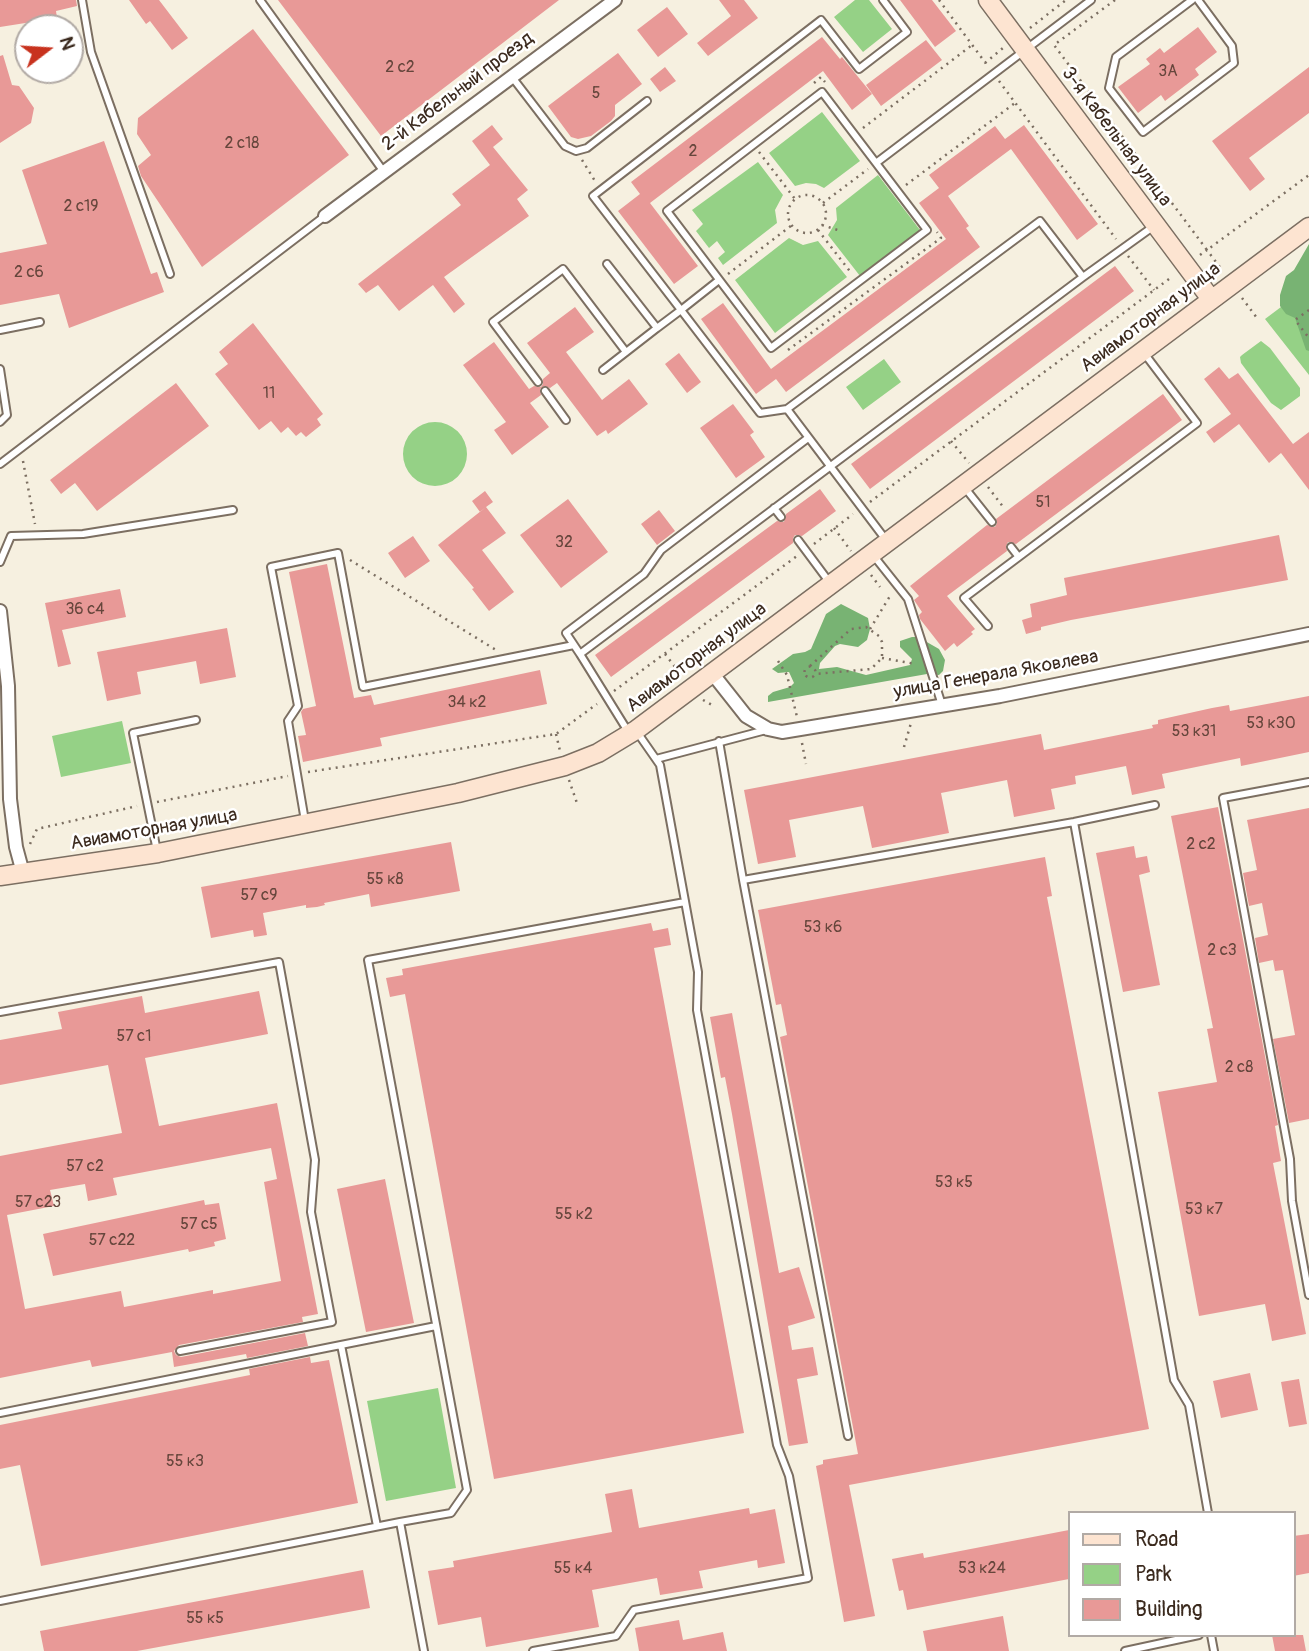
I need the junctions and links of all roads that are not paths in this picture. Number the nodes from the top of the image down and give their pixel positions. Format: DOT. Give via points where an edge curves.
graph roads {
  1 [pos="82,0"];
  2 [pos="260,0"];
  3 [pos="615,0"];
  4 [pos="883,0"];
  5 [pos="989,0"];
  6 [pos="1091,0"];
  7 [pos="1192,0"];
  8 [pos="1198,0"];
  9 [pos="1025,50"];
  10 [pos="512,76"];
  11 [pos="648,101"];
  12 [pos="876,163"];
  13 [pos="384,172"];
  14 [pos="325,216"];
  15 [pos="1156,225"];
  16 [pos="1309,227"];
  17 [pos="607,264"];
  18 [pos="170,274"];
  19 [pos="1083,277"];
  20 [pos="719,280"];
  21 [pos="1211,299"];
  22 [pos="681,310"];
  23 [pos="40,322"];
  24 [pos="657,328"];
  25 [pos="0,330"];
  26 [pos="1143,351"];
  27 [pos="626,352"];
  28 [pos="0,369"];
  29 [pos="603,370"];
  30 [pos="538,382"];
  31 [pos="545,391"];
  32 [pos="787,409"];
  33 [pos="566,420"];
  34 [pos="0,422"];
  35 [pos="808,438"];
  36 [pos="0,464"];
  37 [pos="830,467"];
  38 [pos="963,486"];
  39 [pos="774,508"];
  40 [pos="233,510"];
  41 [pos="781,517"];
  42 [pos="992,522"];
  43 [pos="798,540"];
  44 [pos="887,542"];
  45 [pos="1011,547"];
  46 [pos="872,553"];
  47 [pos="1018,556"];
  48 [pos="0,562"];
  49 [pos="831,584"];
  50 [pos="0,611"];
  51 [pos="988,626"];
  52 [pos="1309,634"];
  53 [pos="2,640"];
  54 [pos="574,645"];
  55 [pos="580,654"];
  56 [pos="712,673"];
  57 [pos="942,706"];
  58 [pos="196,720"];
  59 [pos="768,729"];
  60 [pos="633,732"];
  61 [pos="719,741"];
  62 [pos="656,759"];
  63 [pos="1309,782"];
  64 [pos="5,798"];
  65 [pos="1155,805"];
  66 [pos="1074,822"];
  67 [pos="305,823"];
  68 [pos="158,853"];
  69 [pos="23,873"];
  70 [pos="0,876"];
  71 [pos="743,880"];
  72 [pos="685,902"];
  73 [pos="0,1012"];
  74 [pos="1309,1295"];
  75 [pos="436,1326"];
  76 [pos="341,1345"];
  77 [pos="180,1351"];
  78 [pos="0,1413"];
  79 [pos="848,1436"];
  80 [pos="1208,1511"];
  81 [pos="400,1522"];
  82 [pos="377,1527"];
  83 [pos="0,1601"];
  84 [pos="1190,1637"];
  85 [pos="424,1651"];
  86 [pos="533,1651"];
  87 [pos="1125,1651"];
  1 -- 18 [label="lane" via="91,52"];
  2 -- 13 [label="lane"];
  3 -- 10 [label="street, 2-й Кабельный проезд"];
  4 -- 22 [label="lane" via="907,32 859,69 821,20 593,196"];
  5 -- 9 [label="street, 3-я Кабельная улица"];
  6 -- 9 [label="lane"];
  7 -- 8 [label="lane" via="1116,57 1109,88 1143,132 1234,63 1232,46"];
  9 -- 12 [label="lane"];
  9 -- 15 [label="street, 3-я Кабельная улица"];
  10 -- 11 [label="lane" via="565,146 576,151 587,148"];
  10 -- 13 [label="street, 2-й Кабельный проезд"];
  12 -- 20 [label="lane" via="926,230 771,348"];
  12 -- 20 [label="lane" via="822,92 667,211"];
  13 -- 14 [label="street, 2-й Кабельный проезд"];
  14 -- 36 [label="lane"];
  15 -- 19 [label="lane"];
  15 -- 21 [label="street, 3-я Кабельная улица"];
  16 -- 21 [label="street, Авиамоторная улица"];
  17 -- 24 [label="lane"];
  19 -- 32 [label="lane" via="1040,220"];
  19 -- 37 [label="lane"];
  20 -- 22 [label="lane"];
  21 -- 26 [label="street, Авиамоторная улица"];
  22 -- 24 [label="lane"];
  22 -- 32 [label="lane" via="760,413"];
  23 -- 25 [label="lane"];
  24 -- 27 [label="lane"];
  26 -- 38 [label="street, Авиамоторная улица"];
  26 -- 47 [label="lane" via="1197,423"];
  27 -- 29 [label="lane"];
  27 -- 30 [label="lane" via="562,269 493,322"];
  28 -- 34 [label="lane" via="7,415"];
  31 -- 33 [label="lane"];
  32 -- 35 [label="lane"];
  35 -- 37 [label="lane"];
  35 -- 54 [label="lane" via="661,550 644,574 566,633"];
  37 -- 39 [label="lane"];
  37 -- 44 [label="lane"];
  38 -- 42 [label="lane"];
  38 -- 44 [label="street, Авиамоторная улица"];
  39 -- 41 [label="lane"];
  39 -- 55 [label="lane"];
  40 -- 48 [label="lane" via="83,534 11,536"];
  43 -- 49 [label="lane"];
  44 -- 46 [label="street, Авиамоторная улица"];
  45 -- 47 [label="lane"];
  46 -- 49 [label="street, Авиамоторная улица"];
  46 -- 57 [label="lane" via="908,599"];
  47 -- 51 [label="lane" via="964,598"];
  49 -- 56 [label="street, Авиамоторная улица"];
  50 -- 53 [label="street"];
  52 -- 57 [label="street, улица Генерала Яковлева"];
  53 -- 64 [label="street" via="8,686"];
  54 -- 55 [label="lane"];
  54 -- 67 [label="lane" via="363,687 338,553 271,567 298,706 288,721"];
  55 -- 60 [label="lane"];
  56 -- 59 [label="street" via="746,716"];
  56 -- 60 [label="street, Авиамоторная улица"];
  57 -- 59 [label="street, улица Генерала Яковлева" via="782,732"];
  58 -- 68 [label="lane" via="133,733"];
  59 -- 61 [label="lane"];
  60 -- 62 [label="lane"];
  60 -- 67 [label="street, Авиамоторная улица" via="565,766"];
  61 -- 62 [label="lane"];
  61 -- 71 [label="lane"];
  62 -- 72 [label="lane"];
  63 -- 74 [label="lane" via="1223,797 1290,1159 1292,1200"];
  64 -- 69 [label="street"];
  65 -- 66 [label="lane"];
  66 -- 71 [label="lane"];
  66 -- 80 [label="lane" via="1174,1380 1189,1405"];
  67 -- 68 [label="street, Авиамоторная улица"];
  68 -- 69 [label="street, Авиамоторная улица"];
  69 -- 70 [label="street, Авиамоторная улица"];
  71 -- 79 [label="lane"];
  72 -- 75 [label="lane" via="368,960"];
  72 -- 86 [label="lane" via="698,972 696,1010 777,1445 789,1476 808,1578 634,1610 616,1636"];
  73 -- 77 [label="lane" via="278,962 315,1160 311,1212 332,1322"];
  75 -- 76 [label="lane"];
  75 -- 81 [label="lane" via="467,1490 451,1513"];
  76 -- 78 [label="lane"];
  76 -- 82 [label="lane"];
  81 -- 82 [label="lane"];
  81 -- 85 [label="lane"];
  82 -- 83 [label="lane"];
  84 -- 87 [label="lane"];
}
